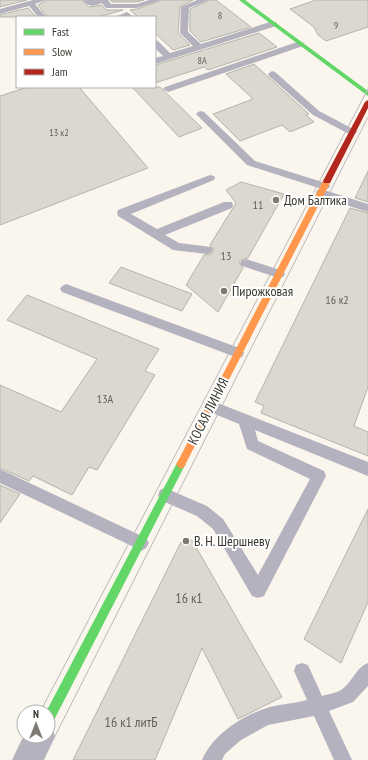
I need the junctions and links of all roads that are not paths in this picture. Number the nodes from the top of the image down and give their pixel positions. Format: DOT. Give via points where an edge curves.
graph roads {
  1 [pos="42,0"];
  2 [pos="87,0"];
  3 [pos="157,0"];
  4 [pos="205,0"];
  5 [pos="242,0"];
  6 [pos="30,3"];
  7 [pos="123,6"];
  8 [pos="0,12"];
  9 [pos="41,16"];
  10 [pos="118,16"];
  11 [pos="273,24"];
  12 [pos="156,44"];
  13 [pos="300,44"];
  14 [pos="200,48"];
  15 [pos="168,56"];
  16 [pos="156,60"];
  17 [pos="272,74"];
  18 [pos="168,89"];
  19 [pos="368,94"];
  20 [pos="368,102"];
  21 [pos="200,114"];
  22 [pos="352,132"];
  23 [pos="210,178"];
  24 [pos="323,190"];
  25 [pos="228,205"];
  26 [pos="368,208"];
  27 [pos="156,234"];
  28 [pos="207,250"];
  29 [pos="246,263"];
  30 [pos="279,274"];
  31 [pos="66,289"];
  32 [pos="238,353"];
  33 [pos="210,406"];
  34 [pos="245,420"];
  35 [pos="368,469"];
  36 [pos="0,476"];
  37 [pos="165,495"];
  38 [pos="141,543"];
  39 [pos="302,671"];
  40 [pos="368,671"];
  41 [pos="56,705"];
  42 [pos="319,706"];
  43 [pos="36,744"];
  44 [pos="27,760"];
  45 [pos="211,760"];
  46 [pos="343,760"];
  1 -- 6 [label="lane"];
  2 -- 7 [label="lane" via="91,4 104,0 109,6"];
  3 -- 7 [label="lane" via="137,6"];
  4 -- 14 [label="lane" via="185,7 184,33"];
  5 -- 11 [label="street"];
  6 -- 8 [label="lane"];
  6 -- 9 [label="lane"];
  7 -- 10 [label="lane"];
  11 -- 13 [label="street"];
  11 -- 14 [label="lane"];
  12 -- 15 [label="lane"];
  13 -- 18 [label="lane"];
  13 -- 19 [label="street"];
  14 -- 15 [label="lane"];
  15 -- 16 [label="lane"];
  17 -- 22 [label="lane" via="316,113"];
  20 -- 22 [label="street, КОСАЯ ЛИНИЯ"];
  21 -- 24 [label="lane" via="251,163"];
  22 -- 24 [label="street, КОСАЯ ЛИНИЯ"];
  23 -- 27 [label="lane" via="122,213"];
  24 -- 26 [label="lane"];
  24 -- 30 [label="street, КОСАЯ ЛИНИЯ"];
  25 -- 27 [label="lane"];
  27 -- 28 [label="lane" via="177,247"];
  29 -- 30 [label="lane"];
  30 -- 32 [label="street, КОСАЯ ЛИНИЯ"];
  31 -- 32 [label="lane"];
  32 -- 33 [label="street, КОСАЯ ЛИНИЯ"];
  33 -- 34 [label="lane"];
  33 -- 37 [label="street, КОСАЯ ЛИНИЯ"];
  34 -- 35 [label="lane"];
  34 -- 37 [label="lane" via="252,445 319,476 258,590 218,524 202,511"];
  36 -- 38 [label="lane"];
  37 -- 38 [label="street, КОСАЯ ЛИНИЯ"];
  38 -- 41 [label="street, КОСАЯ ЛИНИЯ"];
  39 -- 42 [label="lane"];
  40 -- 42 [label="lane" via="347,696"];
  42 -- 45 [label="lane" via="266,717 235,734 219,748"];
  42 -- 46 [label="lane"];
  43 -- 44 [label="street"];
}
